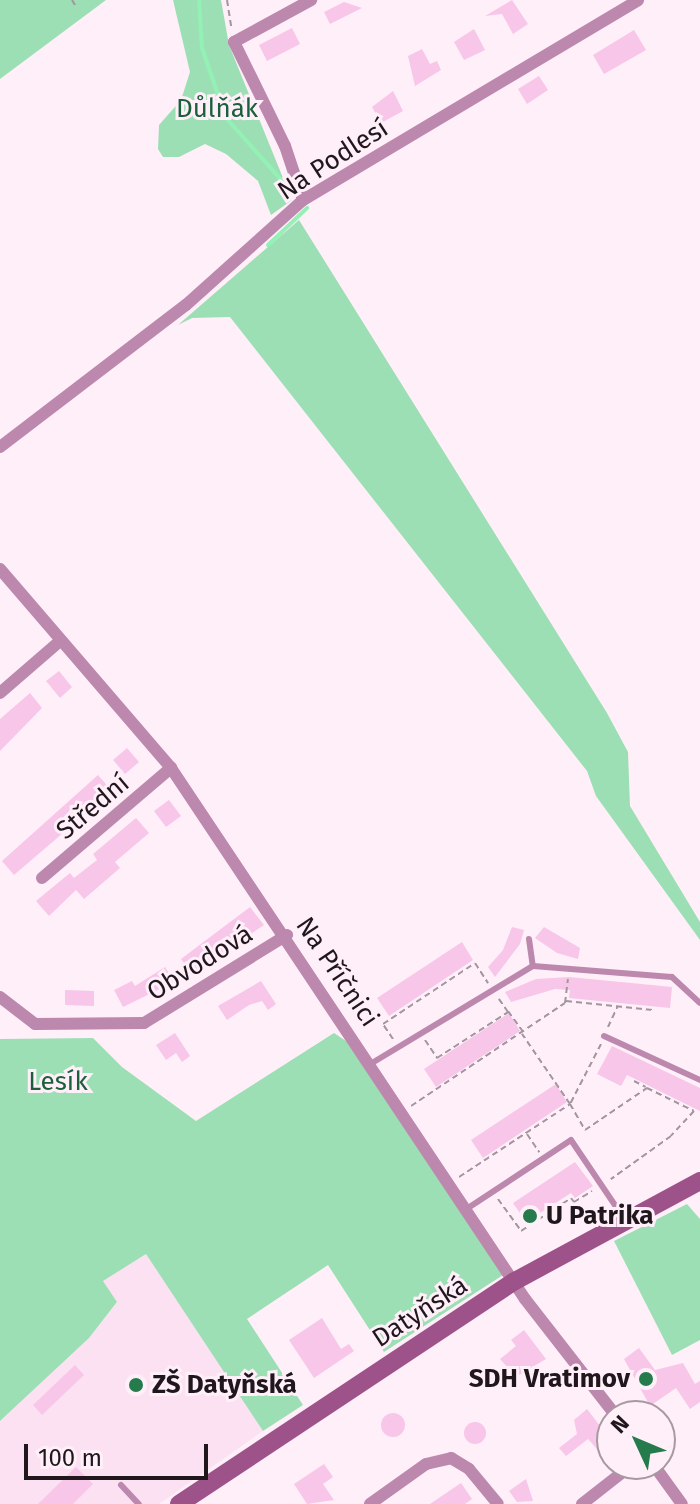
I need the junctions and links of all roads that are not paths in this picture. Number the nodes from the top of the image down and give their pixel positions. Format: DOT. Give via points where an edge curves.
graph roads {
  1 [pos="311,0"];
  2 [pos="638,0"];
  3 [pos="303,200"];
  4 [pos="0,447"];
  5 [pos="0,569"];
  6 [pos="60,641"];
  7 [pos="0,693"];
  8 [pos="171,768"];
  9 [pos="42,878"];
  10 [pos="287,935"];
  11 [pos="529,939"];
  12 [pos="533,966"];
  13 [pos="0,997"];
  14 [pos="700,1003"];
  15 [pos="604,1036"];
  16 [pos="372,1063"];
  17 [pos="700,1080"];
  18 [pos="700,1181"];
  19 [pos="468,1208"];
  20 [pos="625,1220"];
  21 [pos="515,1281"];
  22 [pos="604,1400"];
  23 [pos="613,1480"];
  24 [pos="665,1480"];
  25 [pos="121,1485"];
  26 [pos="139,1504"];
  27 [pos="179,1504"];
  28 [pos="370,1504"];
  29 [pos="498,1504"];
  30 [pos="582,1504"];
  31 [pos="682,1504"];
  1 -- 3 [label="street" via="234,42 285,146"];
  2 -- 3 [label="street, Na Podlesí"];
  3 -- 4 [label="street, Na Podlesí" via="186,305"];
  5 -- 6 [label="street, Na Příčnici"];
  6 -- 7 [label="street"];
  6 -- 8 [label="street, Na Příčnici"];
  8 -- 9 [label="street, Střední"];
  8 -- 10 [label="street, Na Příčnici"];
  10 -- 13 [label="street, Obvodová" via="144,1023 35,1024"];
  10 -- 16 [label="street, Na Příčnici"];
  11 -- 12 [label="lane"];
  12 -- 14 [label="lane" via="672,977"];
  12 -- 16 [label="lane"];
  15 -- 17 [label="lane"];
  16 -- 19 [label="street, Na Příčnici"];
  18 -- 20 [label="main road, Datyňská"];
  19 -- 20 [label="lane" via="571,1140"];
  19 -- 21 [label="street, Na Příčnici"];
  20 -- 21 [label="main road, Datyňská"];
  21 -- 22 [label="street, Na Příčnici"];
  21 -- 27 [label="main road, Datyňská"];
  23 -- 30 [label="street"];
  24 -- 31 [label="street"];
  25 -- 26 [label="lane"];
  28 -- 29 [label="street" via="426,1464 451,1458 469,1469"];
}
